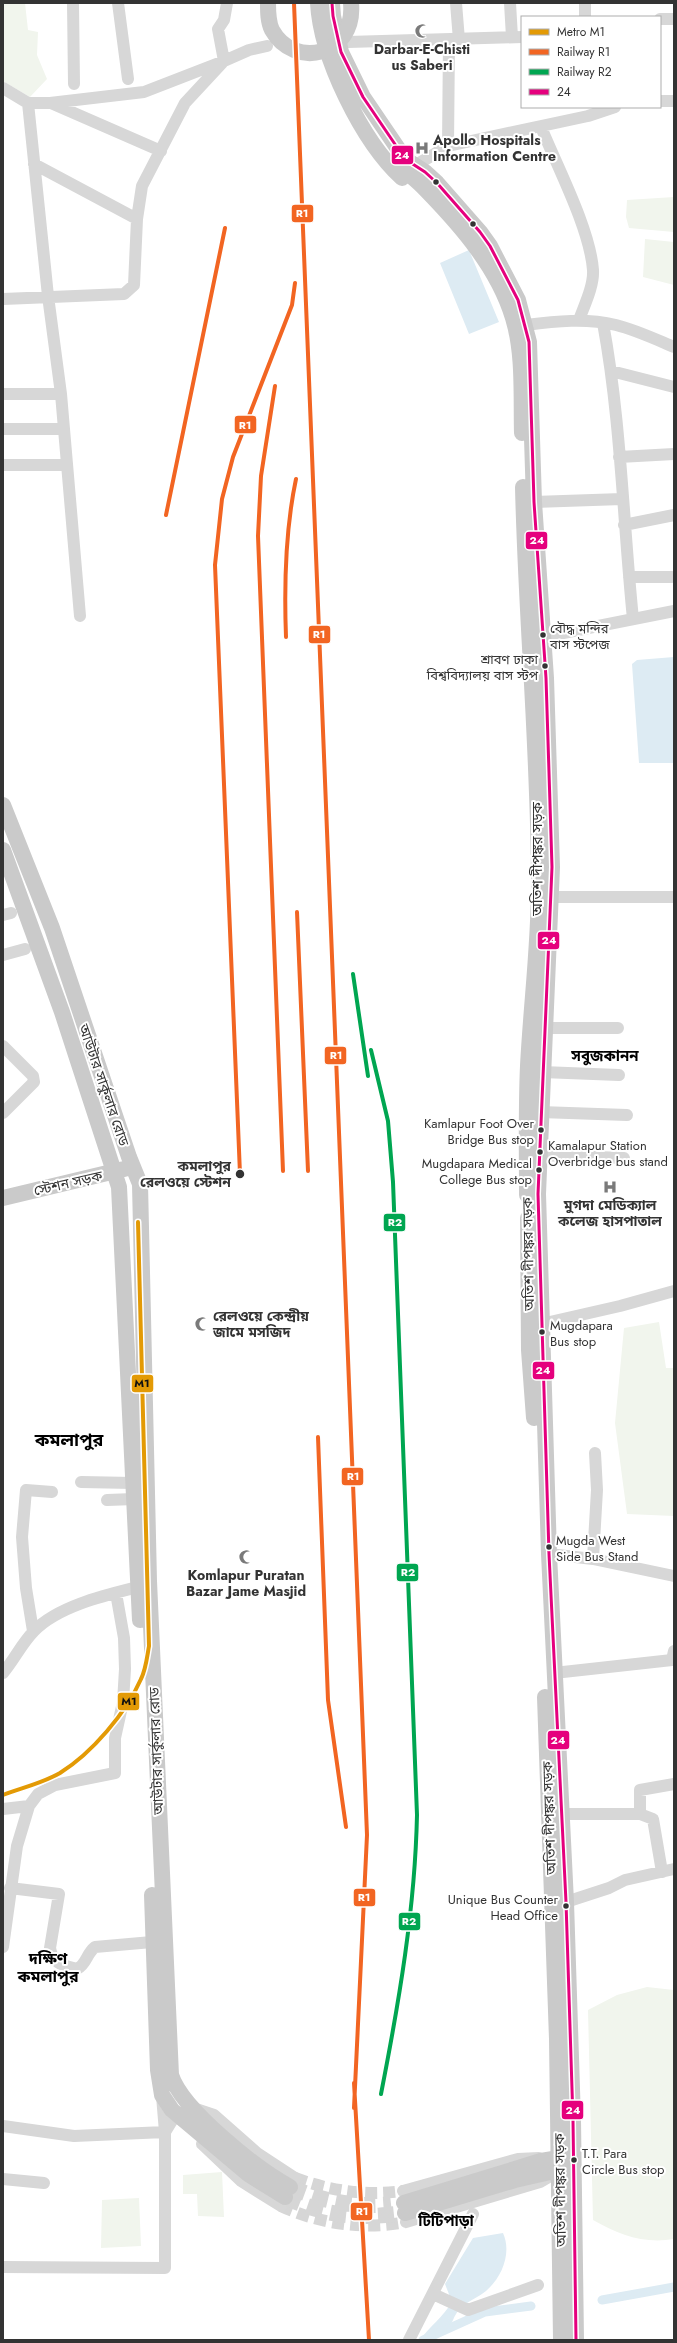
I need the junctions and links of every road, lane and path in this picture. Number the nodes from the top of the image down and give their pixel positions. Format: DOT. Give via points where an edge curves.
graph roads {
  1 [pos="73,3"];
  2 [pos="118,3"];
  3 [pos="227,3"];
  4 [pos="268,3"];
  5 [pos="318,3"];
  6 [pos="324,3"];
  7 [pos="332,3"];
  8 [pos="341,3"];
  9 [pos="351,3"];
  10 [pos="456,3"];
  11 [pos="510,3"];
  12 [pos="585,3"];
  13 [pos="585,16"];
  14 [pos="661,19"];
  15 [pos="674,19"];
  16 [pos="517,37"];
  17 [pos="454,40"];
  18 [pos="348,42"];
  19 [pos="267,46"];
  20 [pos="224,61"];
  21 [pos="128,80"];
  22 [pos="74,84"];
  23 [pos="3,88"];
  24 [pos="674,100"];
  25 [pos="661,101"];
  26 [pos="28,103"];
  27 [pos="50,103"];
  28 [pos="608,108"];
  29 [pos="587,111"];
  30 [pos="540,127"];
  31 [pos="448,146"];
  32 [pos="161,150"];
  33 [pos="34,164"];
  34 [pos="419,173"];
  35 [pos="137,219"];
  36 [pos="48,296"];
  37 [pos="3,298"];
  38 [pos="579,320"];
  39 [pos="603,323"];
  40 [pos="520,326"];
  41 [pos="674,347"];
  42 [pos="611,371"];
  43 [pos="674,387"];
  44 [pos="3,394"];
  45 [pos="61,394"];
  46 [pos="3,429"];
  47 [pos="64,429"];
  48 [pos="674,454"];
  49 [pos="619,456"];
  50 [pos="3,464"];
  51 [pos="67,465"];
  52 [pos="622,499"];
  53 [pos="534,502"];
  54 [pos="674,516"];
  55 [pos="624,525"];
  56 [pos="629,577"];
  57 [pos="672,577"];
  58 [pos="674,612"];
  59 [pos="80,616"];
  60 [pos="633,619"];
  61 [pos="537,638"];
  62 [pos="3,805"];
  63 [pos="3,850"];
  64 [pos="552,897"];
  65 [pos="674,897"];
  66 [pos="25,949"];
  67 [pos="3,955"];
  68 [pos="545,1028"];
  69 [pos="618,1028"];
  70 [pos="3,1046"];
  71 [pos="542,1072"];
  72 [pos="619,1075"];
  73 [pos="540,1112"];
  74 [pos="3,1113"];
  75 [pos="627,1115"];
  76 [pos="539,1156"];
  77 [pos="624,1158"];
  78 [pos="131,1161"];
  79 [pos="113,1168"];
  80 [pos="3,1188"];
  81 [pos="3,1198"];
  82 [pos="674,1291"];
  83 [pos="535,1323"];
  84 [pos="595,1453"];
  85 [pos="81,1482"];
  86 [pos="133,1483"];
  87 [pos="52,1492"];
  88 [pos="134,1499"];
  89 [pos="107,1500"];
  90 [pos="549,1554"];
  91 [pos="593,1559"];
  92 [pos="674,1576"];
  93 [pos="138,1587"];
  94 [pos="116,1593"];
  95 [pos="33,1631"];
  96 [pos="674,1652"];
  97 [pos="3,1673"];
  98 [pos="554,1673"];
  99 [pos="674,1784"];
  100 [pos="29,1806"];
  101 [pos="3,1809"];
  102 [pos="562,1814"];
  103 [pos="640,1814"];
  104 [pos="556,1832"];
  105 [pos="674,1869"];
  106 [pos="662,1872"];
  107 [pos="10,1888"];
  108 [pos="566,1902"];
  109 [pos="152,1942"];
  110 [pos="3,1947"];
  111 [pos="162,2095"];
  112 [pos="183,2110"];
  113 [pos="566,2120"];
  114 [pos="3,2126"];
  115 [pos="165,2132"];
  116 [pos="560,2164"];
  117 [pos="3,2178"];
  118 [pos="44,2183"];
  119 [pos="288,2192"];
  120 [pos="404,2207"];
  121 [pos="473,2214"];
  122 [pos="3,2267"];
  123 [pos="538,2285"];
  124 [pos="433,2294"];
  125 [pos="409,2340"];
  126 [pos="561,2340"];
  127 [pos="576,2340"];
  1 -- 22 [label="street"];
  2 -- 21 [label="street"];
  3 -- 20 [label="street" via="224,20 218,29"];
  4 -- 9 [label="main road, bridge" via="270,24 276,35 294,49 311,52 328,49 343,38 352,20"];
  5 -- 34 [label="main road" via="323,42 344,93 371,139 393,170 413,186"];
  6 -- 34 [label="main road" via="331,44 344,81 381,142"];
  7 -- 34 [label="main road" via="338,39 351,75 391,141"];
  8 -- 18 [label="main road, অতিশ দীপঙ্কর সড়ক"];
  10 -- 17 [label="street"];
  11 -- 16 [label="street"];
  12 -- 13 [label="street"];
  14 -- 15 [label="street"];
  16 -- 17 [label="street"];
  17 -- 18 [label="street"];
  17 -- 31 [label="street"];
  18 -- 34 [label="main road, অতিশ দীপঙ্কর সড়ক" via="354,63 366,86"];
  19 -- 20 [label="street"];
  20 -- 27 [label="street" via="144,92"];
  20 -- 32 [label="street" via="184,103"];
  23 -- 26 [label="street"];
  24 -- 25 [label="street"];
  26 -- 27 [label="street"];
  26 -- 33 [label="street"];
  27 -- 32 [label="street"];
  28 -- 29 [label="street"];
  29 -- 30 [label="street"];
  30 -- 31 [label="street"];
  30 -- 38 [label="street" via="561,172 589,249 593,271"];
  31 -- 34 [label="street"];
  32 -- 35 [label="street" via="142,186"];
  33 -- 35 [label="street"];
  33 -- 36 [label="street"];
  34 -- 40 [label="main road, অতিশ দীপঙ্কর সড়ক" via="480,254"];
  35 -- 36 [label="street" via="134,285 130,290 124,294"];
  36 -- 37 [label="street"];
  36 -- 45 [label="street"];
  38 -- 39 [label="street"];
  38 -- 40 [label="street"];
  39 -- 41 [label="street" via="630,330"];
  39 -- 42 [label="street"];
  40 -- 53 [label="main road, অতিশ দীপঙ্কর সড়ক" via="530,362"];
  40 -- 61 [label="main road, অতিশ দীপঙ্কর সড়ক" via="524,537"];
  42 -- 43 [label="street"];
  42 -- 49 [label="street"];
  44 -- 45 [label="street"];
  45 -- 47 [label="street"];
  46 -- 47 [label="street"];
  47 -- 51 [label="street"];
  48 -- 49 [label="street"];
  49 -- 52 [label="street"];
  50 -- 51 [label="street"];
  51 -- 59 [label="street"];
  52 -- 53 [label="street"];
  52 -- 55 [label="street"];
  53 -- 61 [label="main road, অতিশ দীপঙ্কর সড়ক"];
  54 -- 55 [label="street"];
  55 -- 56 [label="street"];
  56 -- 57 [label="street"];
  56 -- 60 [label="street"];
  58 -- 60 [label="street"];
  60 -- 61 [label="street"];
  61 -- 64 [label="main road, অতিশ দীপঙ্কর সড়ক"];
  61 -- 83 [label="main road, অতিশ দীপঙ্কর সড়ক" via="535,712 539,886 527,1098"];
  62 -- 78 [label="main road, আউটার সার্কুলার রোড" via="52,928"];
  63 -- 79 [label="main road, আউটার সার্কুলার রোড" via="62,1012"];
  64 -- 65 [label="street"];
  64 -- 68 [label="main road, অতিশ দীপঙ্কর সড়ক"];
  66 -- 67 [label="street"];
  68 -- 69 [label="street"];
  68 -- 71 [label="main road, অতিশ দীপঙ্কর সড়ক"];
  70 -- 74 [label="street" via="33,1076 34,1082"];
  71 -- 72 [label="street"];
  71 -- 73 [label="main road, অতিশ দীপঙ্কর সড়ক"];
  73 -- 75 [label="street"];
  73 -- 76 [label="main road, অতিশ দীপঙ্কর সড়ক"];
  76 -- 77 [label="street"];
  76 -- 83 [label="main road, অতিশ দীপঙ্কর সড়ক"];
  78 -- 79 [label="main road, স্টেশন সড়ক"];
  78 -- 112 [label="main road, আউটার সার্কুলার রোড" via="140,1184 141,1199 149,1581 170,2066"];
  79 -- 80 [label="main road, স্টেশন সড়ক"];
  79 -- 81 [label="main road, স্টেশন সড়ক"];
  79 -- 86 [label="main road, আউটার সার্কুলার রোড" via="120,1200"];
  82 -- 83 [label="street" via="620,1306"];
  83 -- 90 [label="main road, অতিশ দীপঙ্কর সড়ক"];
  83 -- 104 [label="main road, অতিশ দীপঙ্কর সড়ক"];
  84 -- 91 [label="street" via="597,1490"];
  85 -- 86 [label="street"];
  86 -- 88 [label="main road, আউটার সার্কুলার রোড"];
  87 -- 95 [label="street" via="26,1490 22,1537"];
  88 -- 89 [label="street"];
  88 -- 93 [label="main road, আউটার সার্কুলার রোড"];
  90 -- 91 [label="street"];
  90 -- 98 [label="main road, অতিশ দীপঙ্কর সড়ক"];
  91 -- 92 [label="street"];
  93 -- 94 [label="street"];
  93 -- 109 [label="main road, আউটার সার্কুলার রোড" via="150,1838"];
  94 -- 95 [label="street" via="73,1607"];
  94 -- 100 [label="street" via="124,1638 125,1668 123,1702 115,1738 115,1773 55,1785 38,1794"];
  95 -- 97 [label="street"];
  96 -- 98 [label="street" via="672,1660"];
  98 -- 102 [label="main road, অতিশ দীপঙ্কর সড়ক"];
  99 -- 103 [label="street" via="640,1790"];
  100 -- 101 [label="street"];
  100 -- 107 [label="street" via="17,1846"];
  102 -- 103 [label="street"];
  102 -- 104 [label="main road, অতিশ দীপঙ্কর সড়ক"];
  103 -- 106 [label="street" via="653,1819"];
  104 -- 108 [label="main road, অতিশ দীপঙ্কর সড়ক"];
  104 -- 113 [label="main road, অতিশ দীপঙ্কর সড়ক"];
  105 -- 106 [label="street"];
  106 -- 108 [label="street" via="625,1880"];
  107 -- 109 [label="street" via="59,1894 50,1948 52,1956 59,1964 77,1969 83,1965 94,1947"];
  107 -- 110 [label="street"];
  108 -- 113 [label="main road, অতিশ দীপঙ্কর সড়ক"];
  109 -- 111 [label="main road, আউটার সার্কুলার রোড" via="158,2070"];
  111 -- 112 [label="main road, আউটার সার্কুলার রোড"];
  111 -- 115 [label="street"];
  112 -- 115 [label="street"];
  112 -- 119 [label="main road, আউটার সার্কুলার রোড" via="248,2158"];
  112 -- 119 [label="street" via="195,2137 241,2181"];
  113 -- 116 [label="main road, অতিশ দীপঙ্কর সড়ক"];
  114 -- 115 [label="street" via="74,2136"];
  115 -- 122 [label="street" via="165,2268"];
  116 -- 120 [label="main road"];
  116 -- 126 [label="main road, অতিশ দীপঙ্কর সড়ক"];
  116 -- 127 [label="main road, অতিশ দীপঙ্কর সড়ক"];
  117 -- 118 [label="street"];
  121 -- 124 [label="street"];
  123 -- 124 [label="street" via="468,2310"];
  124 -- 125 [label="street"];
}
